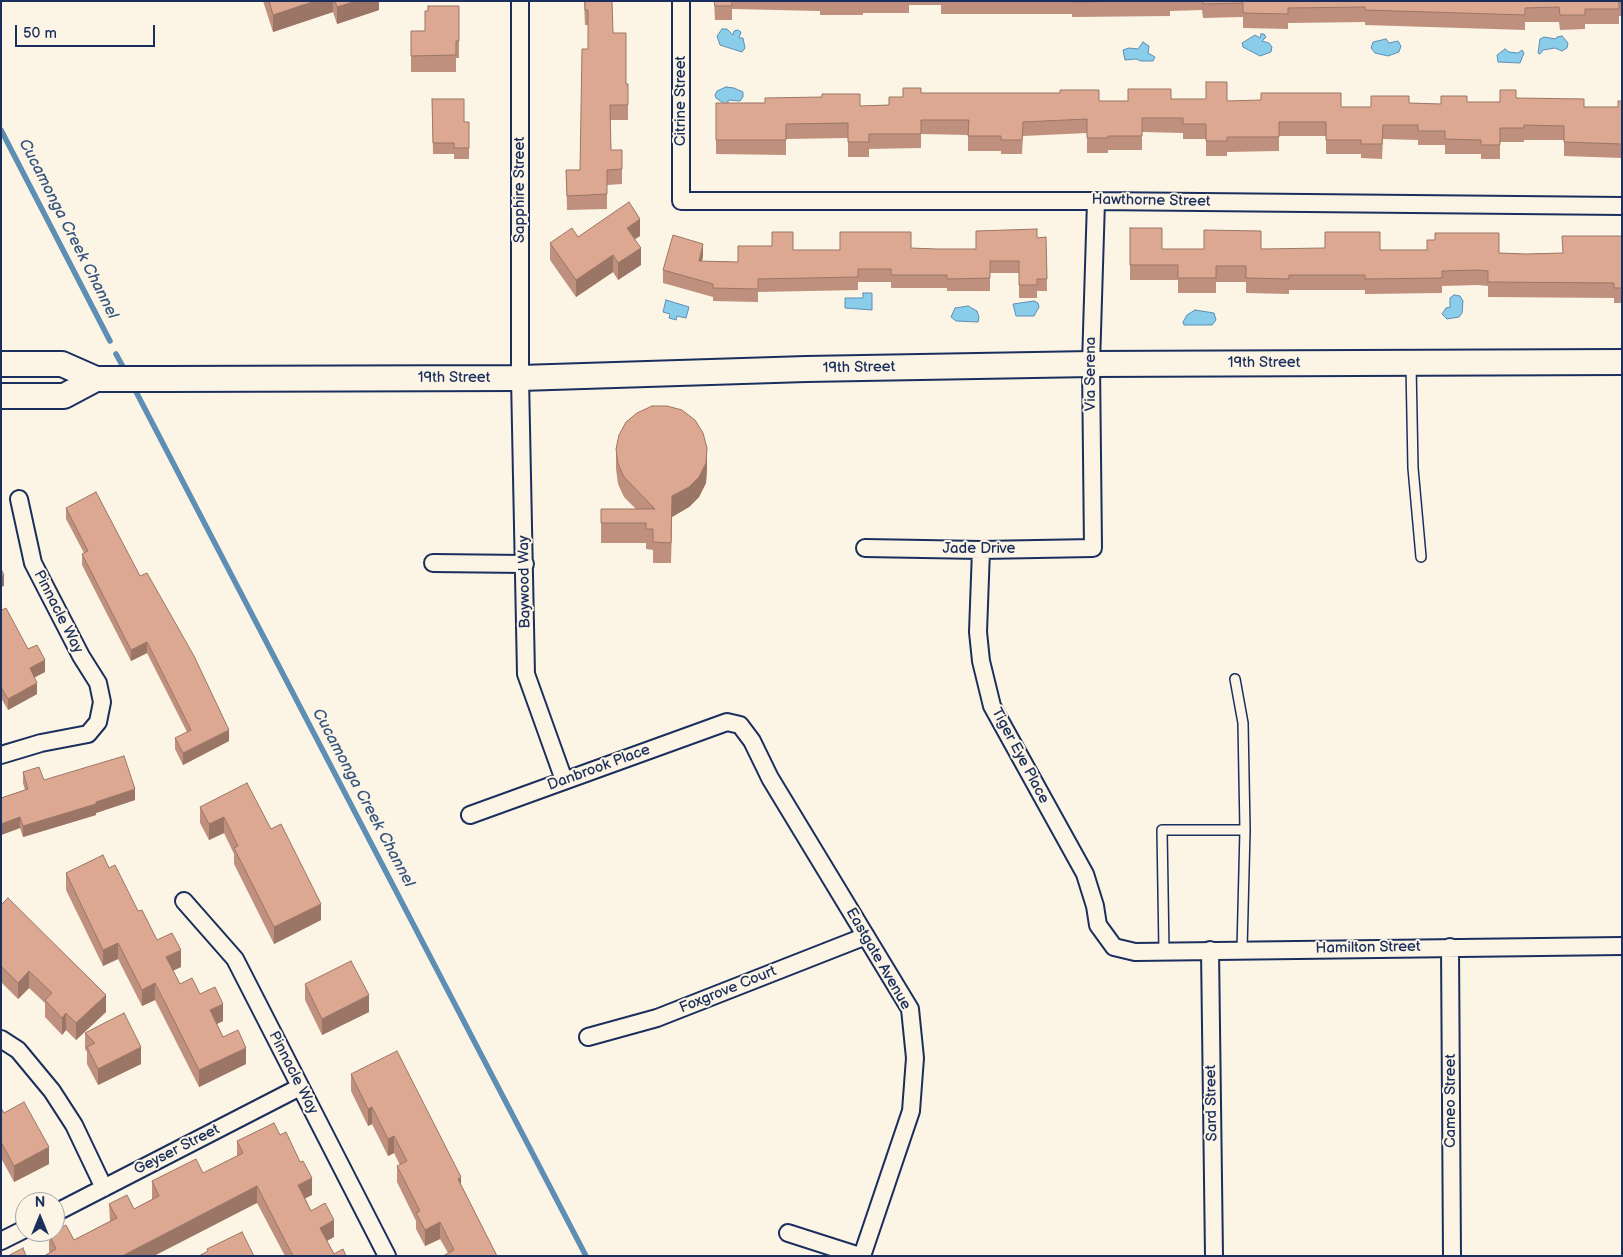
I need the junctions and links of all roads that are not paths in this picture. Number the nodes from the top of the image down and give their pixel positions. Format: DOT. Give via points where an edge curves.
graph roads {
  1 [pos="520,1"];
  2 [pos="681,1"];
  3 [pos="681,201"];
  4 [pos="1096,201"];
  5 [pos="1622,206"];
  6 [pos="1622,362"];
  7 [pos="1411,363"];
  8 [pos="1,364"];
  9 [pos="1090,364"];
  10 [pos="520,378"];
  11 [pos="96,379"];
  12 [pos="1,396"];
  13 [pos="19,499"];
  14 [pos="865,548"];
  15 [pos="1093,548"];
  16 [pos="981,550"];
  17 [pos="1421,557"];
  18 [pos="433,563"];
  19 [pos="525,564"];
  20 [pos="1235,679"];
  21 [pos="727,722"];
  22 [pos="1,755"];
  23 [pos="564,780"];
  24 [pos="470,815"];
  25 [pos="1245,830"];
  26 [pos="184,901"];
  27 [pos="866,936"];
  28 [pos="1622,946"];
  29 [pos="1114,947"];
  30 [pos="1450,947"];
  31 [pos="1210,950"];
  32 [pos="1242,950"];
  33 [pos="1164,951"];
  34 [pos="588,1037"];
  35 [pos="1,1039"];
  36 [pos="300,1087"];
  37 [pos="104,1188"];
  38 [pos="65,1208"];
  39 [pos="788,1233"];
  40 [pos="15,1234"];
  41 [pos="1,1241"];
  42 [pos="387,1256"];
  43 [pos="861,1256"];
  44 [pos="1214,1256"];
  45 [pos="1452,1256"];
  1 -- 10 [label="street, Sapphire Street"];
  2 -- 3 [label="street, Citrine Street"];
  3 -- 4 [label="street, Hawthorne Street"];
  4 -- 5 [label="street, Hawthorne Street"];
  4 -- 9 [label="street, Via Serena"];
  6 -- 7 [label="main road, 19th Street"];
  7 -- 9 [label="main road, 19th Street"];
  7 -- 17 [label="lane" via="1413,468"];
  8 -- 11 [label="main road" via="62,364"];
  9 -- 10 [label="main road, 19th Street" via="816,368"];
  9 -- 15 [label="street, Via Serena"];
  10 -- 11 [label="main road, 19th Street"];
  10 -- 19 [label="street, Baywood Way"];
  11 -- 12 [label="main road" via="64,396"];
  13 -- 22 [label="street, Pinnacle Way" via="34,563 80,656 98,683 102,702 98,722 88,734"];
  14 -- 16 [label="street, Jade Drive"];
  15 -- 16 [label="street, Jade Drive"];
  16 -- 29 [label="street, Tiger Eye Place" via="978,632 992,706 1085,874 1098,925"];
  18 -- 19 [label="street"];
  19 -- 23 [label="street, Baywood Way" via="526,674"];
  20 -- 25 [label="lane" via="1243,723"];
  21 -- 23 [label="street, Danbrook Place"];
  21 -- 27 [label="street, Eastgate Avenue" via="740,725 752,741 770,778"];
  23 -- 24 [label="street, Danbrook Place"];
  25 -- 32 [label="lane"];
  25 -- 33 [label="lane" via="1162,830"];
  26 -- 36 [label="street, Pinnacle Way" via="235,960"];
  27 -- 34 [label="street, Foxgrove Court" via="657,1018"];
  27 -- 43 [label="street, Eastgate Avenue" via="910,1009 915,1058 911,1111"];
  28 -- 30 [label="street, Hamilton Street"];
  29 -- 33 [label="street, Hamilton Street" via="1124,951"];
  30 -- 32 [label="street, Hamilton Street"];
  30 -- 45 [label="street, Cameo Street"];
  31 -- 32 [label="street, Hamilton Street"];
  31 -- 33 [label="street, Hamilton Street"];
  31 -- 44 [label="street, Sard Street"];
  35 -- 37 [label="street" via="23,1056 52,1091 74,1125"];
  36 -- 37 [label="street, Geyser Street"];
  36 -- 42 [label="street, Pinnacle Way"];
  37 -- 38 [label="street, Geyser Street"];
  39 -- 43 [label="street"];
  40 -- 41 [label="street"];
}
